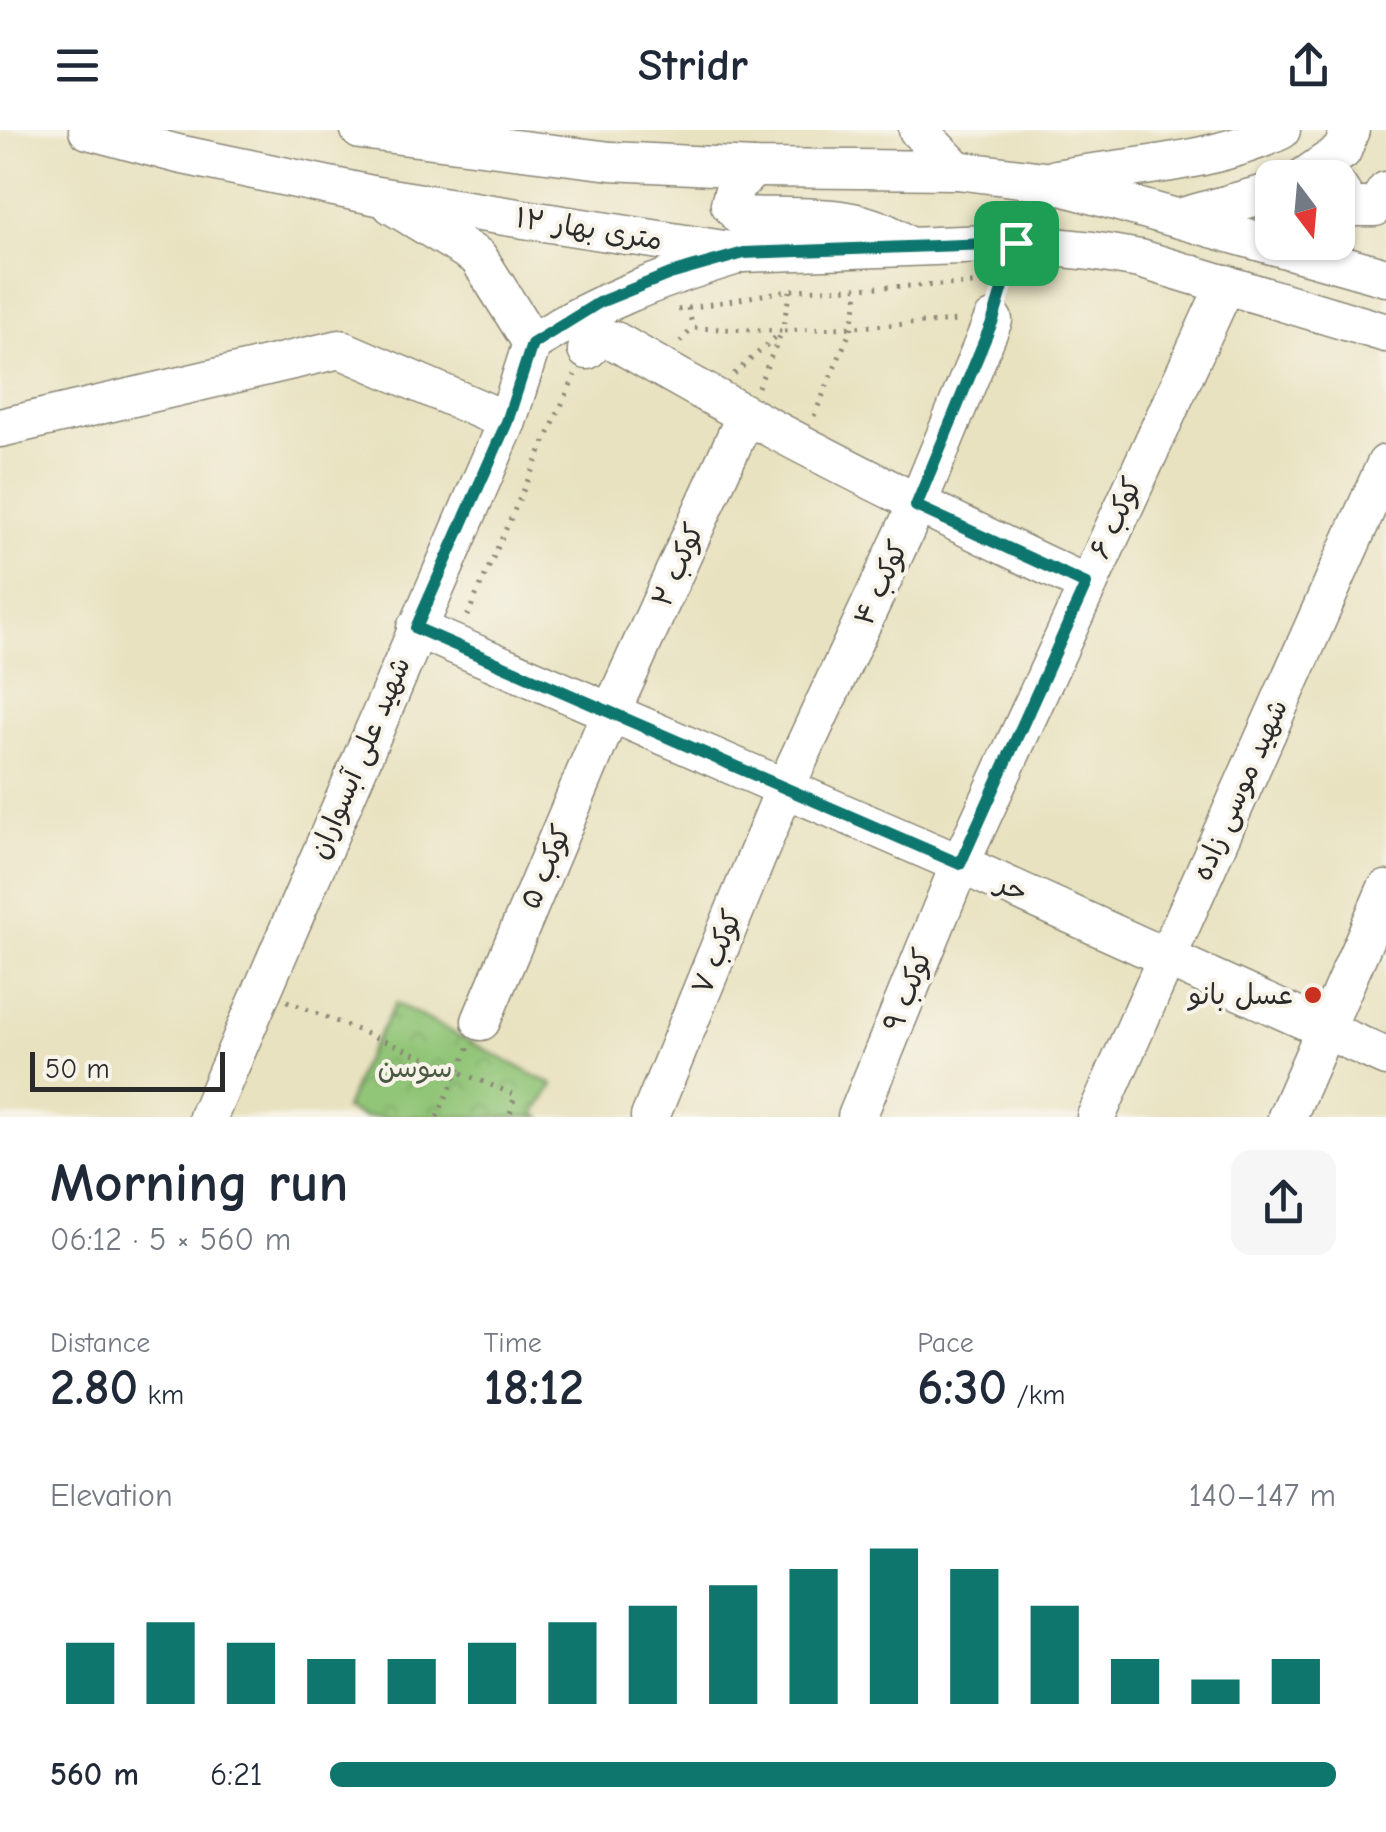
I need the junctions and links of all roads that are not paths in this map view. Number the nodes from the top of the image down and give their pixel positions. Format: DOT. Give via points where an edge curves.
graph roads {
  1 [pos="88,130"];
  2 [pos="360,130"];
  3 [pos="603,130"];
  4 [pos="918,130"];
  5 [pos="1281,130"];
  6 [pos="417,133"];
  7 [pos="1166,146"];
  8 [pos="642,162"];
  9 [pos="754,168"];
  10 [pos="957,170"];
  11 [pos="1044,180"];
  12 [pos="1386,191"];
  13 [pos="377,196"];
  14 [pos="1255,197"];
  15 [pos="1355,208"];
  16 [pos="1178,218"];
  17 [pos="909,246"];
  18 [pos="744,253"];
  19 [pos="1386,276"];
  20 [pos="1226,284"];
  21 [pos="993,320"];
  22 [pos="1382,338"];
  23 [pos="532,344"];
  24 [pos="587,350"];
  25 [pos="745,417"];
  26 [pos="507,422"];
  27 [pos="0,428"];
  28 [pos="1386,464"];
  29 [pos="916,506"];
  30 [pos="1086,584"];
  31 [pos="416,628"];
  32 [pos="610,712"];
  33 [pos="785,788"];
  34 [pos="960,864"];
  35 [pos="1386,890"];
  36 [pos="1164,960"];
  37 [pos="481,1021"];
  38 [pos="1325,1029"];
  39 [pos="1386,1057"];
  40 [pos="208,1117"];
  41 [pos="650,1117"];
  42 [pos="856,1117"];
  43 [pos="1096,1117"];
  44 [pos="1286,1117"];
  1 -- 13 [label="street, ۱۲ متری بهار"];
  2 -- 6 [label="street"];
  3 -- 8 [label="street"];
  4 -- 10 [label="street"];
  5 -- 7 [label="street" via="1204,160"];
  6 -- 8 [label="street"];
  7 -- 11 [label="street"];
  8 -- 9 [label="street"];
  9 -- 10 [label="street"];
  9 -- 17 [label="street" via="731,196 740,216 850,220"];
  10 -- 11 [label="street"];
  11 -- 16 [label="street"];
  12 -- 15 [label="street" via="1375,207"];
  13 -- 18 [label="street, ۱۲ متری بهار"];
  13 -- 23 [label="street" via="478,257"];
  14 -- 16 [label="street"];
  16 -- 19 [label="street"];
  17 -- 18 [label="street, ۱۲ متری بهار"];
  17 -- 20 [label="street, ۱۲ متری بهار" via="1016,243 1140,259"];
  18 -- 23 [label="street" via="600,302"];
  20 -- 22 [label="street, ۱۲ متری بهار"];
  20 -- 30 [label="street, کوکب ۶"];
  21 -- 29 [label="street, کوکب ۴"];
  23 -- 26 [label="street, شهید علی آبسواران"];
  24 -- 25 [label="street" via="600,338 615,341"];
  25 -- 29 [label="street"];
  25 -- 32 [label="street, کوکب ۲"];
  26 -- 27 [label="street" via="340,349"];
  26 -- 31 [label="street, شهید علی آبسواران"];
  28 -- 36 [label="street, شهید موسی زاده"];
  29 -- 30 [label="street"];
  29 -- 33 [label="street, کوکب ۴"];
  30 -- 34 [label="street, کوکب ۶"];
  31 -- 32 [label="street, حر"];
  31 -- 40 [label="street, شهید علی آبسواران"];
  32 -- 33 [label="street, حر"];
  32 -- 37 [label="street, کوکب ۵"];
  33 -- 34 [label="street, حر"];
  33 -- 41 [label="street, کوکب ۷"];
  34 -- 36 [label="street, حر"];
  34 -- 42 [label="street, کوکب ۹"];
  35 -- 38 [label="street"];
  36 -- 38 [label="street, حر"];
  36 -- 43 [label="street, شهید موسی زاده"];
  38 -- 39 [label="street, حر"];
  38 -- 44 [label="street"];
}
